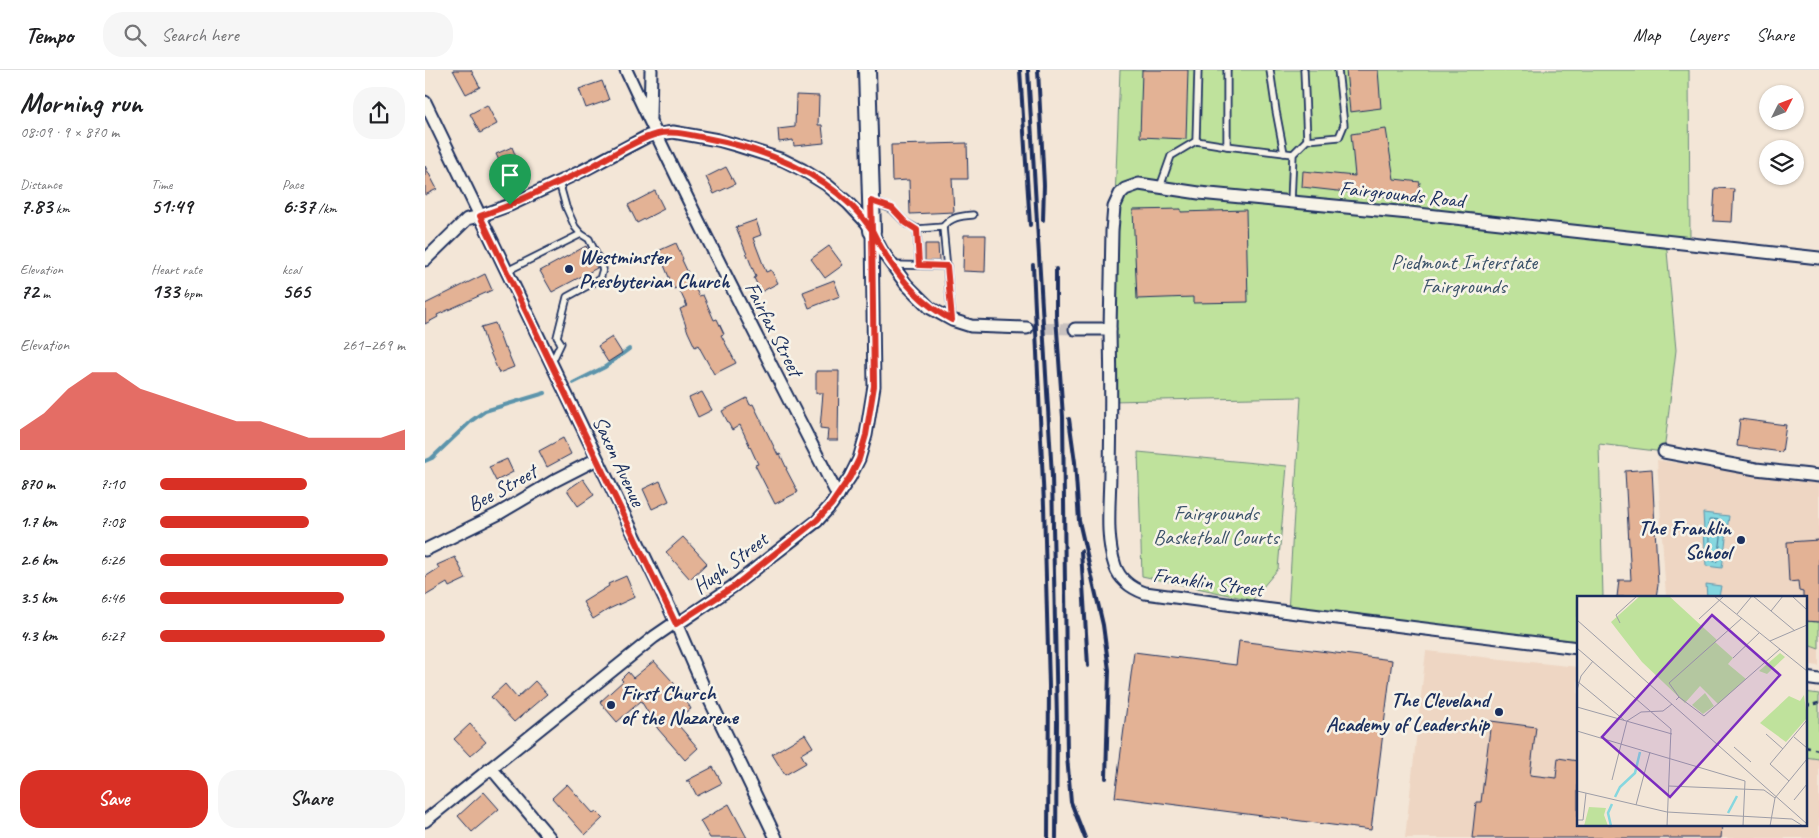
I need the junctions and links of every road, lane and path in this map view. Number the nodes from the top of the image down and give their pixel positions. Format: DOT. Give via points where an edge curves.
graph roads {
  1 [pos="626,70"];
  2 [pos="651,70"];
  3 [pos="867,70"];
  4 [pos="1198,70"];
  5 [pos="1227,70"];
  6 [pos="1270,70"];
  7 [pos="1304,70"];
  8 [pos="1338,70"];
  9 [pos="425,102"];
  10 [pos="429,118"];
  11 [pos="650,122"];
  12 [pos="656,134"];
  13 [pos="1307,140"];
  14 [pos="1196,141"];
  15 [pos="1227,146"];
  16 [pos="1284,153"];
  17 [pos="1293,154"];
  18 [pos="559,182"];
  19 [pos="1160,187"];
  20 [pos="871,201"];
  21 [pos="1291,202"];
  22 [pos="973,215"];
  23 [pos="480,216"];
  24 [pos="943,227"];
  25 [pos="872,230"];
  26 [pos="917,230"];
  27 [pos="581,234"];
  28 [pos="1819,258"];
  29 [pos="425,260"];
  30 [pos="892,264"];
  31 [pos="919,265"];
  32 [pos="947,266"];
  33 [pos="507,270"];
  34 [pos="952,320"];
  35 [pos="1027,328"];
  36 [pos="1075,329"];
  37 [pos="1110,329"];
  38 [pos="551,363"];
  39 [pos="1664,452"];
  40 [pos="597,459"];
  41 [pos="1819,476"];
  42 [pos="838,496"];
  43 [pos="425,550"];
  44 [pos="676,624"];
  45 [pos="1577,648"];
  46 [pos="491,768"];
  47 [pos="425,821"];
  48 [pos="549,838"];
  49 [pos="776,838"];
  1 -- 11 [label="street, Fairfax Street"];
  2 -- 11 [label="street"];
  3 -- 20 [label="street"];
  4 -- 14 [label="lane"];
  5 -- 15 [label="lane"];
  6 -- 16 [label="lane"];
  7 -- 13 [label="lane"];
  8 -- 13 [label="lane" via="1344,125 1339,137"];
  9 -- 10 [label="street, Saxon Avenue"];
  10 -- 23 [label="street, Saxon Avenue"];
  11 -- 12 [label="street, Fairfax Street"];
  12 -- 18 [label="street"];
  12 -- 25 [label="street" via="673,132 718,140 783,160 827,185"];
  12 -- 42 [label="street, Fairfax Street"];
  13 -- 17 [label="lane"];
  14 -- 15 [label="lane"];
  14 -- 19 [label="lane" via="1171,156"];
  15 -- 16 [label="lane"];
  16 -- 17 [label="lane"];
  17 -- 21 [label="lane"];
  18 -- 23 [label="street"];
  18 -- 27 [label="lane" via="566,207"];
  19 -- 21 [label="street, Fairgrounds Road"];
  19 -- 37 [label="street, Fairgrounds Road" via="1132,186 1116,200 1112,231"];
  20 -- 25 [label="street"];
  20 -- 26 [label="lane" via="892,208"];
  21 -- 28 [label="street, Fairgrounds Road"];
  22 -- 24 [label="lane" via="949,219"];
  23 -- 29 [label="street" via="463,222"];
  23 -- 33 [label="street, Saxon Avenue"];
  24 -- 26 [label="lane"];
  24 -- 32 [label="lane"];
  25 -- 30 [label="street"];
  25 -- 42 [label="street, Hugh Street" via="874,386 871,411 859,459"];
  26 -- 31 [label="lane"];
  27 -- 33 [label="lane"];
  27 -- 38 [label="lane" via="589,239 603,269 600,279 567,297 557,337 561,343"];
  30 -- 31 [label="lane"];
  30 -- 34 [label="street" via="921,300"];
  31 -- 32 [label="lane"];
  32 -- 34 [label="lane"];
  33 -- 38 [label="street, Saxon Avenue"];
  34 -- 35 [label="street" via="971,326"];
  36 -- 37 [label="street"];
  37 -- 45 [label="street, Franklin Street" via="1110,532 1115,567 1127,584 1145,592 1263,609"];
  38 -- 40 [label="street, Saxon Avenue"];
  39 -- 41 [label="street" via="1756,469"];
  40 -- 43 [label="street, Bee Street"];
  40 -- 44 [label="street, Saxon Avenue"];
  42 -- 44 [label="street, Hugh Street" via="817,520 733,587"];
  44 -- 46 [label="street, Hugh Street" via="654,637"];
  44 -- 49 [label="street, Saxon Avenue"];
  46 -- 47 [label="street, Hugh Street"];
  46 -- 48 [label="street"];
}
